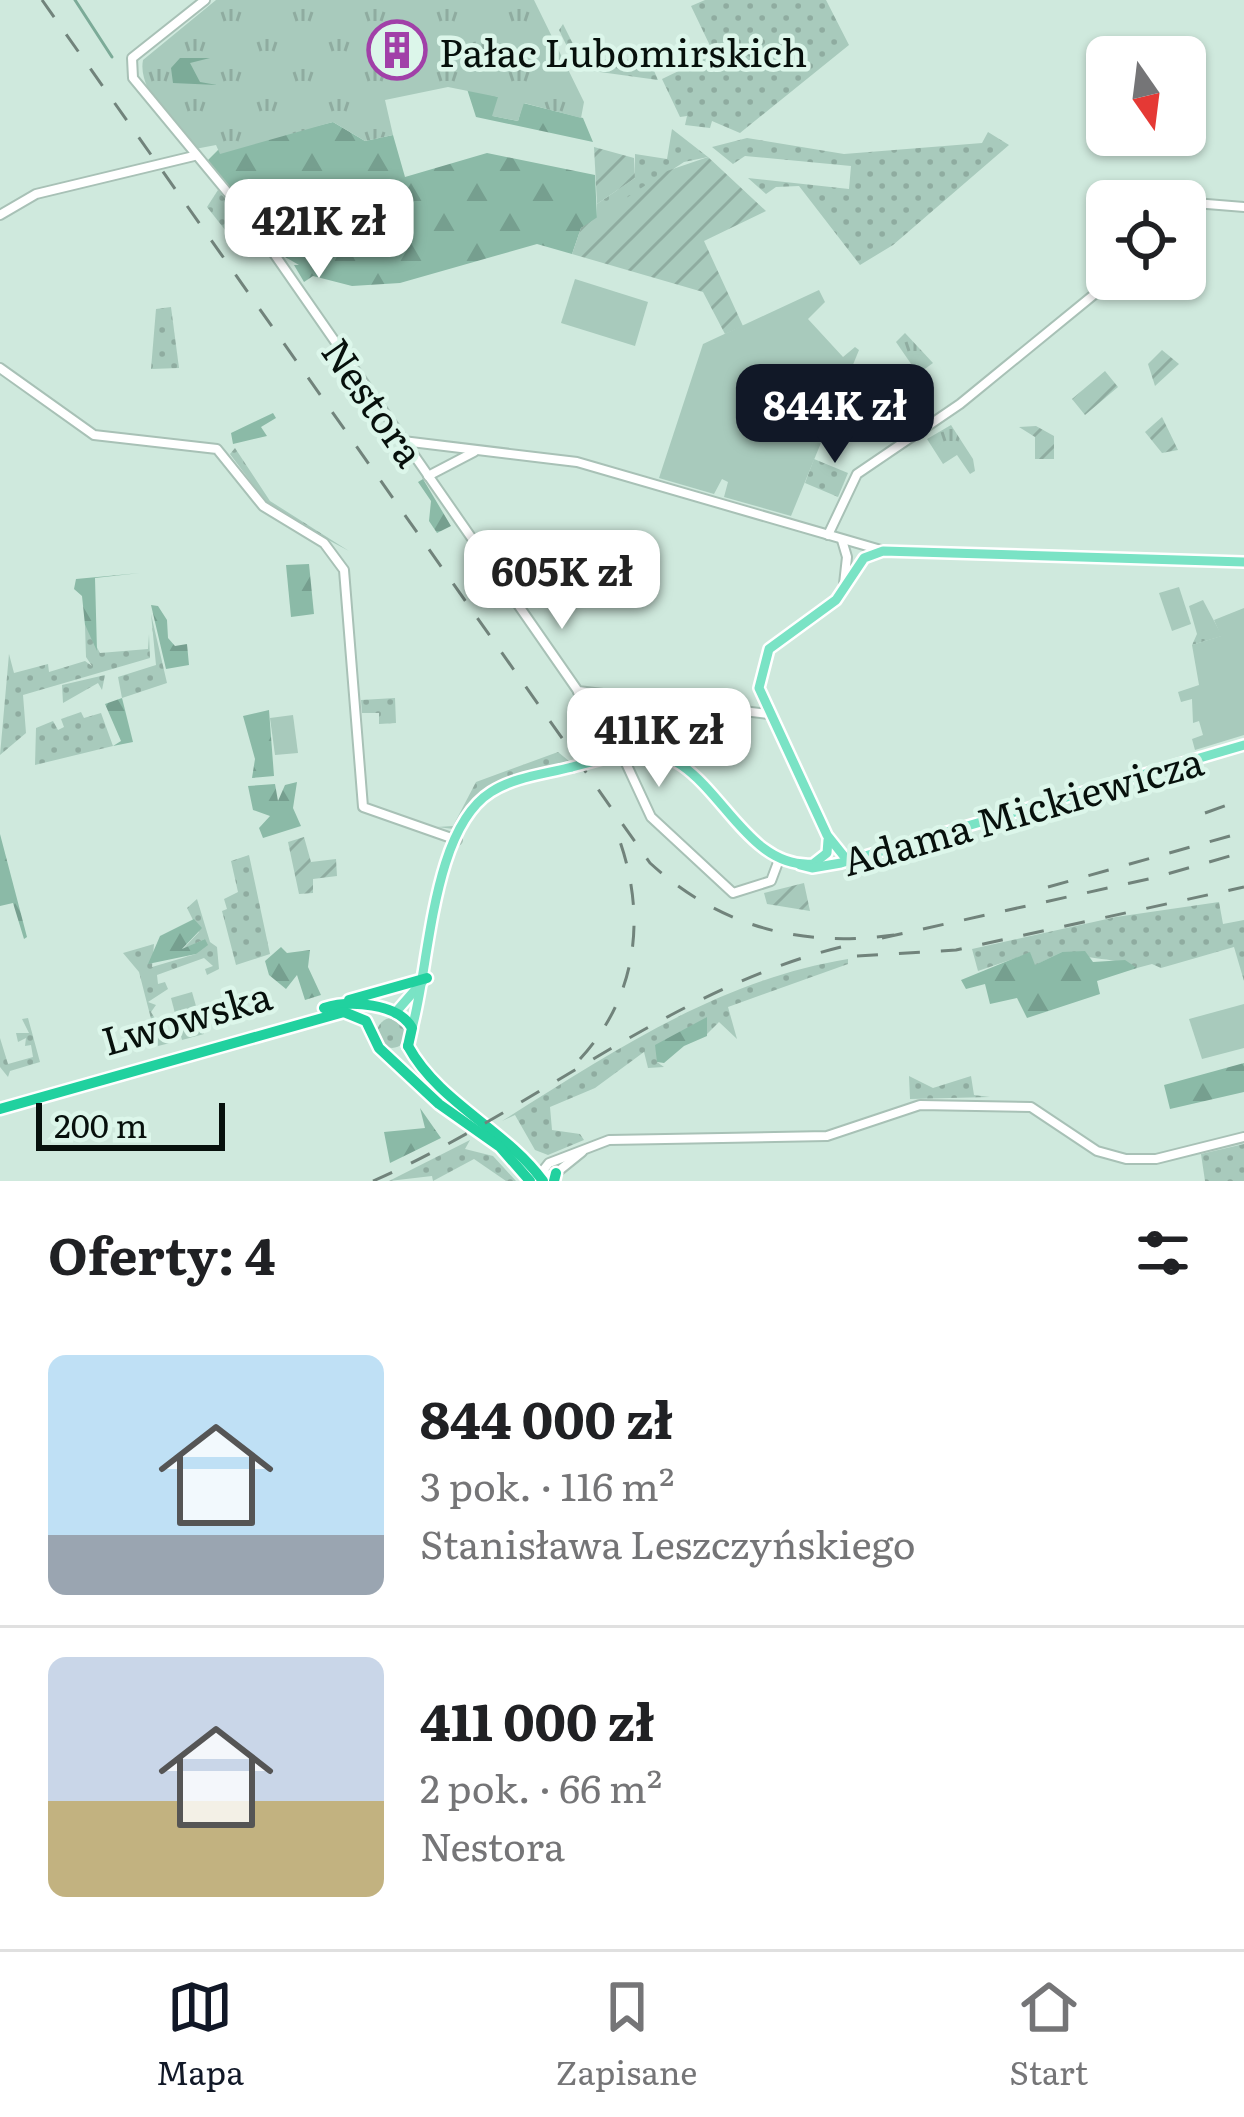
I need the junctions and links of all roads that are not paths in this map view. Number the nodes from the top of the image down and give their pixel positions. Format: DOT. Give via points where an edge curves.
graph roads {
  1 [pos="205,0"];
  2 [pos="194,156"];
  3 [pos="1206,204"];
  4 [pos="1244,207"];
  5 [pos="0,215"];
  6 [pos="1088,300"];
  7 [pos="0,368"];
  8 [pos="403,441"];
  9 [pos="432,446"];
  10 [pos="477,451"];
  11 [pos="420,466"];
  12 [pos="428,476"];
  13 [pos="828,536"];
  14 [pos="842,539"];
  15 [pos="866,546"];
  16 [pos="883,550"];
  17 [pos="848,557"];
  18 [pos="1244,562"];
  19 [pos="844,585"];
  20 [pos="759,688"];
  21 [pos="578,691"];
  22 [pos="615,696"];
  23 [pos="743,710"];
  24 [pos="768,713"];
  25 [pos="597,718"];
  26 [pos="1244,745"];
  27 [pos="439,835"];
  28 [pos="827,835"];
  29 [pos="457,840"];
  30 [pos="450,855"];
  31 [pos="780,857"];
  32 [pos="847,860"];
  33 [pos="800,865"];
  34 [pos="427,977"];
  35 [pos="342,1003"];
  36 [pos="392,1013"];
  37 [pos="412,1028"];
  38 [pos="373,1030"];
  39 [pos="408,1046"];
  40 [pos="385,1051"];
  41 [pos="0,1105"];
  42 [pos="1244,1137"];
  43 [pos="528,1160"];
  44 [pos="553,1172"];
  45 [pos="536,1180"];
  1 -- 2 [label="street, Nestora" via="132,58 130,72"];
  2 -- 5 [label="street" via="36,194"];
  2 -- 8 [label="street, Nestora" via="252,222"];
  3 -- 4 [label="street"];
  6 -- 13 [label="street" via="974,394 857,474"];
  7 -- 27 [label="street" via="94,435 218,449 269,512 338,555 363,807"];
  8 -- 9 [label="street"];
  8 -- 11 [label="street, Nestora"];
  9 -- 10 [label="street"];
  9 -- 11 [label="street"];
  10 -- 12 [label="street"];
  10 -- 13 [label="street" via="577,462"];
  11 -- 12 [label="street, Nestora"];
  12 -- 21 [label="street, Nestora"];
  13 -- 14 [label="street"];
  14 -- 15 [label="street"];
  14 -- 17 [label="street"];
  15 -- 16 [label="street"];
  15 -- 17 [label="street"];
  16 -- 18 [label="main road"];
  16 -- 19 [label="main road" via="864,558"];
  17 -- 19 [label="street"];
  19 -- 20 [label="main road" via="836,600 769,649"];
  20 -- 23 [label="street"];
  20 -- 24 [label="main road"];
  21 -- 22 [label="street"];
  21 -- 25 [label="street, Nestora"];
  22 -- 23 [label="street"];
  22 -- 25 [label="street"];
  23 -- 24 [label="street"];
  24 -- 28 [label="main road"];
  25 -- 31 [label="street, Nestora" via="651,817 734,893 771,881"];
  26 -- 32 [label="main road, Adama Mickiewicza"];
  27 -- 29 [label="street"];
  27 -- 30 [label="street"];
  28 -- 32 [label="main road"];
  28 -- 33 [label="main road" via="824,856"];
  29 -- 30 [label="main road"];
  29 -- 31 [label="main road, bridge" via="494,790 655,751 682,764"];
  30 -- 34 [label="main road" via="433,903"];
  31 -- 33 [label="main road"];
  32 -- 33 [label="main road, Adama Mickiewicza"];
  34 -- 35 [label="highway"];
  34 -- 36 [label="main road"];
  34 -- 37 [label="main road"];
  35 -- 36 [label="highway, Lwowska"];
  35 -- 41 [label="highway, Lwowska"];
  36 -- 37 [label="highway"];
  36 -- 38 [label="highway"];
  37 -- 39 [label="highway"];
  38 -- 40 [label="highway"];
  38 -- 41 [label="highway, Lwowska" via="353,1013 327,1014"];
  39 -- 40 [label="highway"];
  39 -- 43 [label="highway" via="436,1085"];
  40 -- 45 [label="highway"];
  42 -- 44 [label="street" via="1156,1159 1116,1158 1031,1107 920,1105 826,1136 593,1144"];
  43 -- 44 [label="highway"];
  43 -- 45 [label="highway"];
  44 -- 45 [label="street"];
}
